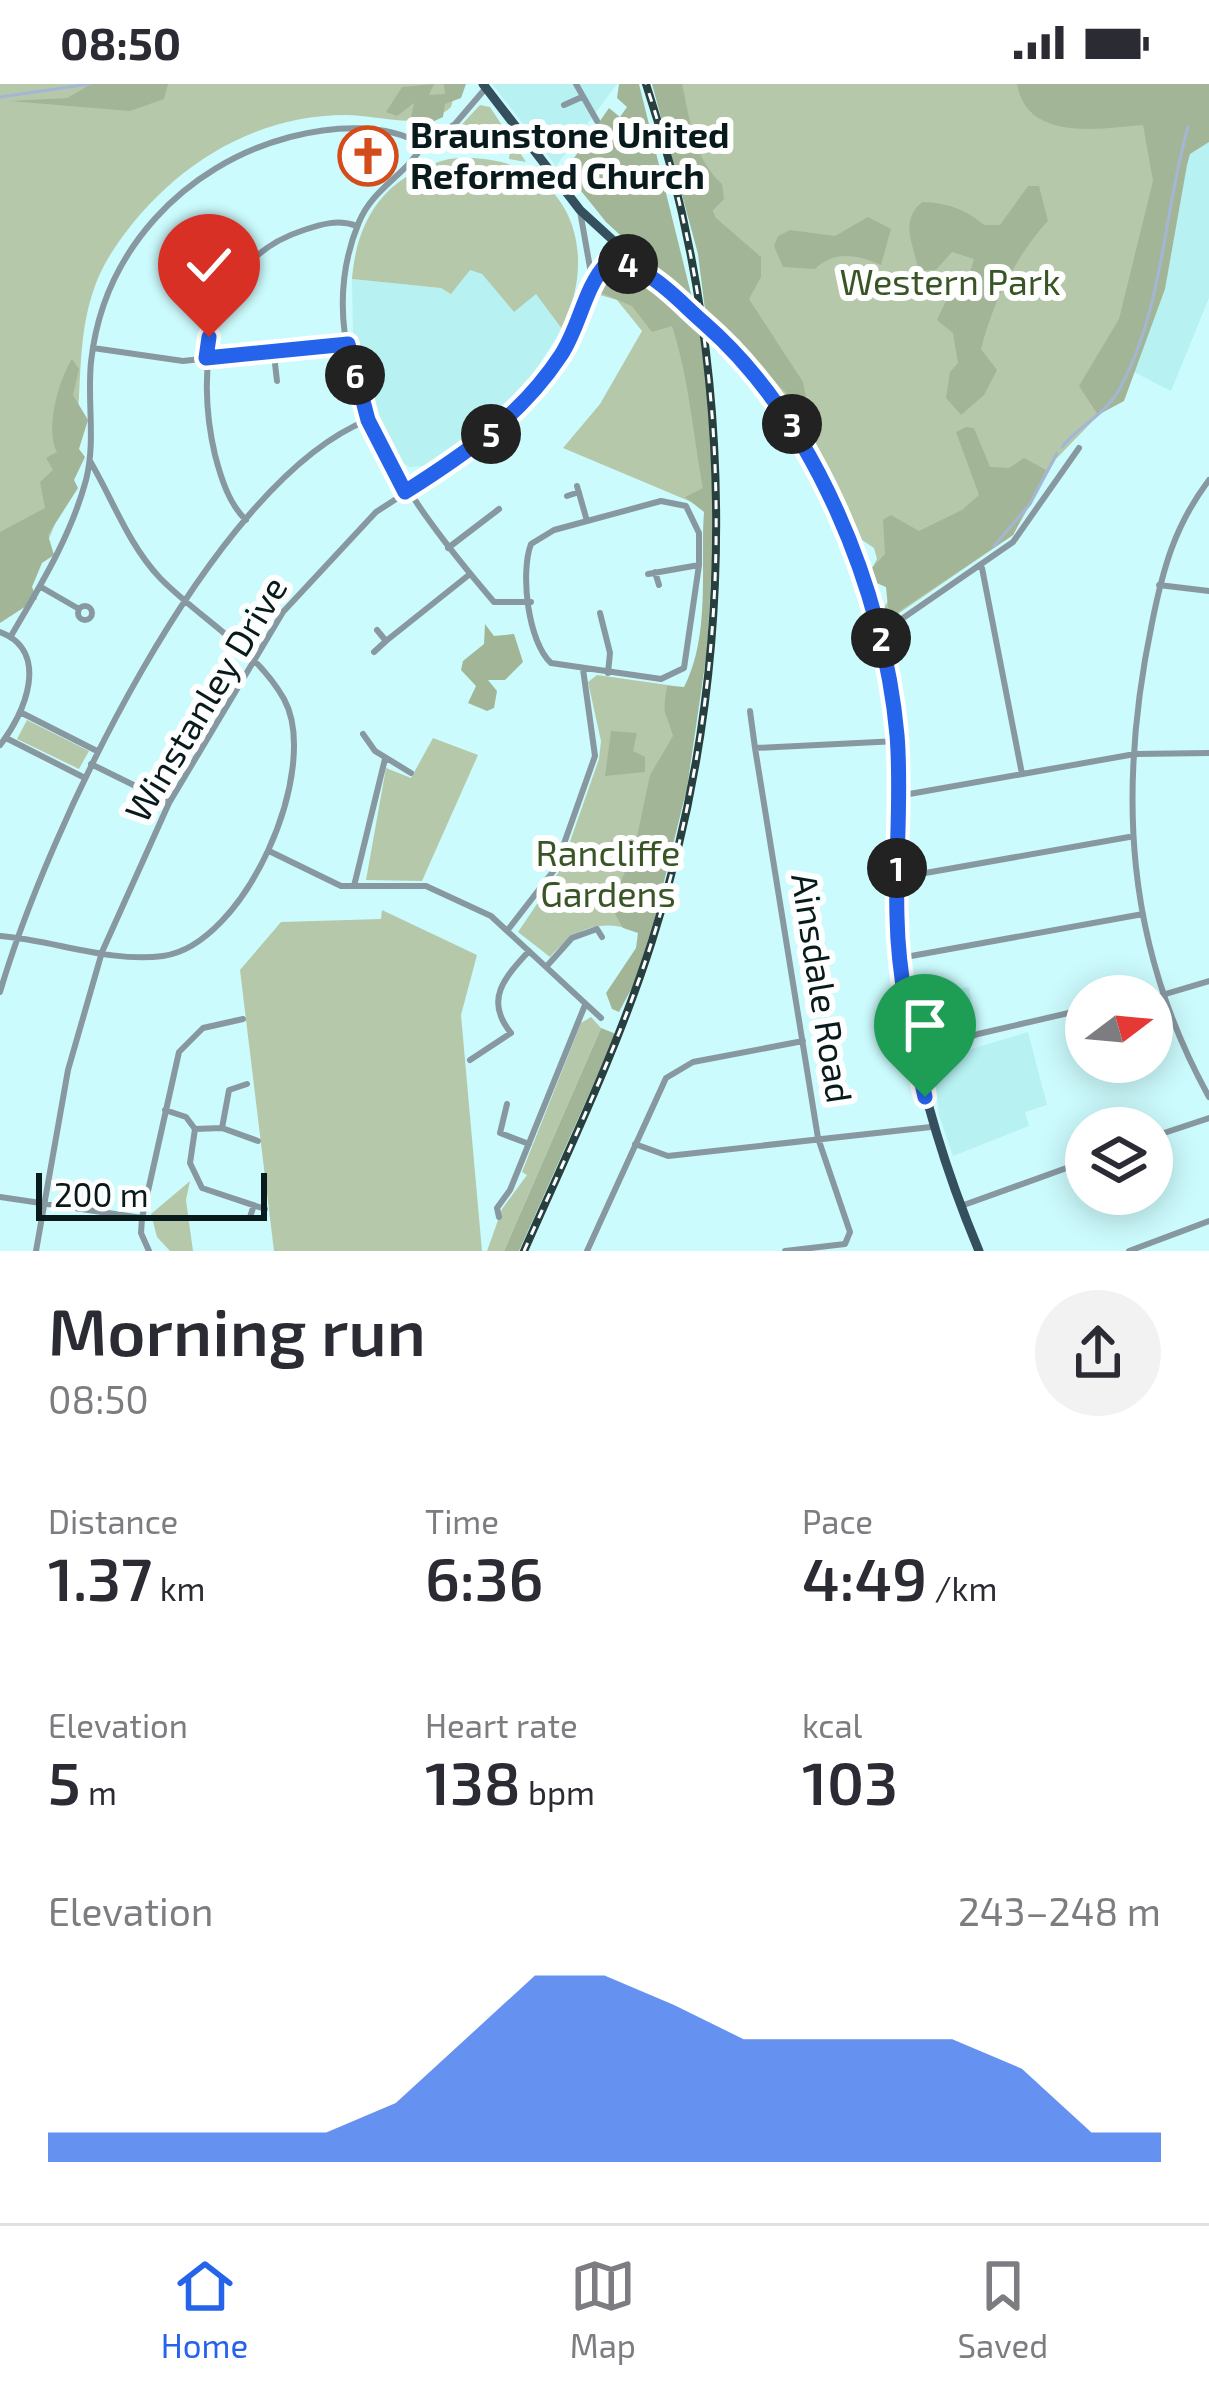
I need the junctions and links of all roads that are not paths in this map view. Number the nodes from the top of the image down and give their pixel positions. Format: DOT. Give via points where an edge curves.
graph roads {
  1 [pos="576,84"];
  2 [pos="484,86"];
  3 [pos="582,97"];
  4 [pos="564,105"];
  5 [pos="597,121"];
  6 [pos="423,145"];
  7 [pos="580,210"];
  8 [pos="357,226"];
  9 [pos="604,233"];
  10 [pos="616,245"];
  11 [pos="590,246"];
  12 [pos="607,263"];
  13 [pos="637,265"];
  14 [pos="592,279"];
  15 [pos="348,344"];
  16 [pos="93,348"];
  17 [pos="274,355"];
  18 [pos="206,358"];
  19 [pos="277,381"];
  20 [pos="368,420"];
  21 [pos="1079,448"];
  22 [pos="90,460"];
  23 [pos="1209,480"];
  24 [pos="405,492"];
  25 [pos="567,496"];
  26 [pos="499,509"];
  27 [pos="246,520"];
  28 [pos="587,521"];
  29 [pos="448,548"];
  30 [pos="699,565"];
  31 [pos="982,568"];
  32 [pos="470,574"];
  33 [pos="659,585"];
  34 [pos="1160,585"];
  35 [pos="40,586"];
  36 [pos="1209,591"];
  37 [pos="185,601"];
  38 [pos="531,602"];
  39 [pos="79,609"];
  40 [pos="600,613"];
  41 [pos="377,630"];
  42 [pos="0,632"];
  43 [pos="880,634"];
  44 [pos="11,636"];
  45 [pos="386,641"];
  46 [pos="374,652"];
  47 [pos="251,662"];
  48 [pos="583,669"];
  49 [pos="608,673"];
  50 [pos="751,711"];
  51 [pos="20,712"];
  52 [pos="363,734"];
  53 [pos="6,737"];
  54 [pos="898,741"];
  55 [pos="0,746"];
  56 [pos="755,748"];
  57 [pos="97,751"];
  58 [pos="1209,753"];
  59 [pos="1135,754"];
  60 [pos="385,759"];
  61 [pos="91,764"];
  62 [pos="411,773"];
  63 [pos="1022,774"];
  64 [pos="83,777"];
  65 [pos="898,796"];
  66 [pos="170,802"];
  67 [pos="1130,837"];
  68 [pos="268,850"];
  69 [pos="897,878"];
  70 [pos="354,886"];
  71 [pos="1143,914"];
  72 [pos="507,931"];
  73 [pos="604,932"];
  74 [pos="0,936"];
  75 [pos="16,937"];
  76 [pos="529,951"];
  77 [pos="102,952"];
  78 [pos="900,958"];
  79 [pos="546,968"];
  80 [pos="1153,975"];
  81 [pos="1209,981"];
  82 [pos="0,992"];
  83 [pos="1173,992"];
  84 [pos="585,1005"];
  85 [pos="1065,1013"];
  86 [pos="601,1018"];
  87 [pos="243,1019"];
  88 [pos="1173,1029"];
  89 [pos="803,1041"];
  90 [pos="916,1057"];
  91 [pos="476,1060"];
  92 [pos="247,1084"];
  93 [pos="1209,1097"];
  94 [pos="507,1104"];
  95 [pos="165,1111"];
  96 [pos="1209,1118"];
  97 [pos="931,1127"];
  98 [pos="222,1128"];
  99 [pos="195,1129"];
  100 [pos="1173,1130"];
  101 [pos="489,1132"];
  102 [pos="500,1132"];
  103 [pos="818,1138"];
  104 [pos="258,1142"];
  105 [pos="529,1144"];
  106 [pos="635,1144"];
  107 [pos="1065,1169"];
  108 [pos="0,1197"];
  109 [pos="43,1203"];
  110 [pos="254,1205"];
  111 [pos="961,1206"];
  112 [pos="265,1209"];
  113 [pos="495,1210"];
  114 [pos="250,1217"];
  115 [pos="142,1218"];
  116 [pos="1209,1221"];
  117 [pos="36,1251"];
  118 [pos="149,1251"];
  119 [pos="587,1251"];
  120 [pos="785,1251"];
  121 [pos="980,1251"];
  122 [pos="1129,1251"];
  1 -- 3 [label="street"];
  2 -- 6 [label="street" via="455,124"];
  2 -- 7 [label="main road"];
  3 -- 4 [label="street"];
  3 -- 5 [label="street"];
  6 -- 8 [label="street" via="376,193"];
  6 -- 16 [label="street" via="392,132 334,130 274,142 214,169 167,204 124,261"];
  7 -- 9 [label="main road"];
  7 -- 11 [label="street, Winstanley Drive"];
  8 -- 15 [label="street"];
  8 -- 18 [label="street" via="338,221 300,231 252,262 220,305"];
  9 -- 10 [label="main road"];
  9 -- 11 [label="street"];
  10 -- 12 [label="street, Winstanley Drive"];
  10 -- 13 [label="main road"];
  11 -- 14 [label="street, Winstanley Drive"];
  12 -- 13 [label="street"];
  12 -- 14 [label="street, Winstanley Drive"];
  13 -- 43 [label="main road, bridge" via="714,332 794,426"];
  14 -- 24 [label="street, Winstanley Drive" via="578,326 539,386 486,439"];
  15 -- 17 [label="street"];
  15 -- 20 [label="street"];
  16 -- 18 [label="street"];
  16 -- 22 [label="street"];
  17 -- 18 [label="street"];
  17 -- 19 [label="street"];
  18 -- 27 [label="street" via="218,466"];
  20 -- 24 [label="street"];
  20 -- 27 [label="street" via="304,461"];
  21 -- 31 [label="street" via="1024,530"];
  22 -- 35 [label="street" via="71,525"];
  22 -- 37 [label="street" via="134,544"];
  23 -- 34 [label="street" via="1179,524"];
  24 -- 29 [label="street"];
  24 -- 47 [label="street, Winstanley Drive" via="316,572"];
  25 -- 28 [label="street" via="578,489"];
  26 -- 29 [label="street"];
  27 -- 37 [label="street"];
  28 -- 30 [label="street" via="675,501 694,517"];
  28 -- 38 [label="street" via="531,544"];
  29 -- 32 [label="street"];
  30 -- 33 [label="street" via="652,573"];
  30 -- 49 [label="street" via="680,673 662,680"];
  31 -- 43 [label="street"];
  31 -- 63 [label="street"];
  32 -- 38 [label="street" via="494,602"];
  32 -- 45 [label="street"];
  34 -- 36 [label="street"];
  34 -- 59 [label="street"];
  35 -- 39 [label="street"];
  35 -- 44 [label="street"];
  37 -- 47 [label="street"];
  37 -- 57 [label="street"];
  38 -- 48 [label="street" via="545,658"];
  40 -- 49 [label="street"];
  41 -- 45 [label="street"];
  42 -- 44 [label="street"];
  43 -- 54 [label="main road"];
  44 -- 51 [label="street" via="30,665"];
  45 -- 46 [label="street"];
  47 -- 66 [label="street, Winstanley Drive"];
  47 -- 68 [label="street" via="284,698 296,742"];
  48 -- 49 [label="street"];
  48 -- 72 [label="street" via="595,756 555,869"];
  50 -- 56 [label="street, Ainsdale Road"];
  51 -- 53 [label="street"];
  51 -- 57 [label="street"];
  52 -- 60 [label="street"];
  53 -- 55 [label="street"];
  53 -- 64 [label="street"];
  54 -- 56 [label="street"];
  54 -- 65 [label="main road"];
  56 -- 89 [label="street, Ainsdale Road"];
  57 -- 61 [label="street"];
  58 -- 59 [label="street"];
  59 -- 63 [label="street"];
  59 -- 67 [label="street"];
  60 -- 62 [label="street"];
  60 -- 70 [label="street"];
  61 -- 64 [label="street"];
  61 -- 66 [label="street"];
  63 -- 65 [label="street"];
  64 -- 75 [label="street"];
  65 -- 69 [label="main road"];
  66 -- 77 [label="street, Winstanley Drive"];
  67 -- 69 [label="street"];
  67 -- 71 [label="street"];
  68 -- 70 [label="street"];
  68 -- 77 [label="street" via="226,915 194,943 163,956"];
  69 -- 78 [label="main road"];
  70 -- 72 [label="street" via="426,886"];
  71 -- 78 [label="street"];
  71 -- 80 [label="street"];
  72 -- 76 [label="street"];
  73 -- 79 [label="street" via="572,938"];
  74 -- 75 [label="street"];
  75 -- 77 [label="street"];
  75 -- 82 [label="street"];
  76 -- 79 [label="street"];
  76 -- 91 [label="street" via="497,997 514,1035"];
  77 -- 109 [label="street, Winstanley Drive" via="68,1070"];
  78 -- 90 [label="main road"];
  79 -- 84 [label="street"];
  81 -- 83 [label="street"];
  84 -- 86 [label="street"];
  84 -- 105 [label="street"];
  85 -- 90 [label="street"];
  87 -- 95 [label="street" via="231,1015 183,1046"];
  88 -- 93 [label="street"];
  89 -- 103 [label="street, Ainsdale Road"];
  89 -- 106 [label="street" via="680,1067 659,1088"];
  90 -- 97 [label="main road"];
  92 -- 98 [label="street" via="229,1090"];
  94 -- 102 [label="street"];
  95 -- 99 [label="street"];
  95 -- 115 [label="street"];
  96 -- 100 [label="street"];
  97 -- 103 [label="street"];
  97 -- 111 [label="main road"];
  98 -- 99 [label="street"];
  98 -- 104 [label="street"];
  99 -- 110 [label="street" via="196,1181"];
  101 -- 102 [label="street"];
  102 -- 105 [label="street"];
  103 -- 106 [label="street" via="668,1156"];
  103 -- 120 [label="street, Ainsdale Road" via="850,1239"];
  105 -- 113 [label="street"];
  106 -- 119 [label="street"];
  107 -- 111 [label="street"];
  108 -- 109 [label="street"];
  109 -- 115 [label="street"];
  109 -- 117 [label="street, Winstanley Drive"];
  110 -- 112 [label="street"];
  110 -- 114 [label="street"];
  111 -- 121 [label="main road"];
  115 -- 118 [label="street"];
  116 -- 122 [label="street"];
}
